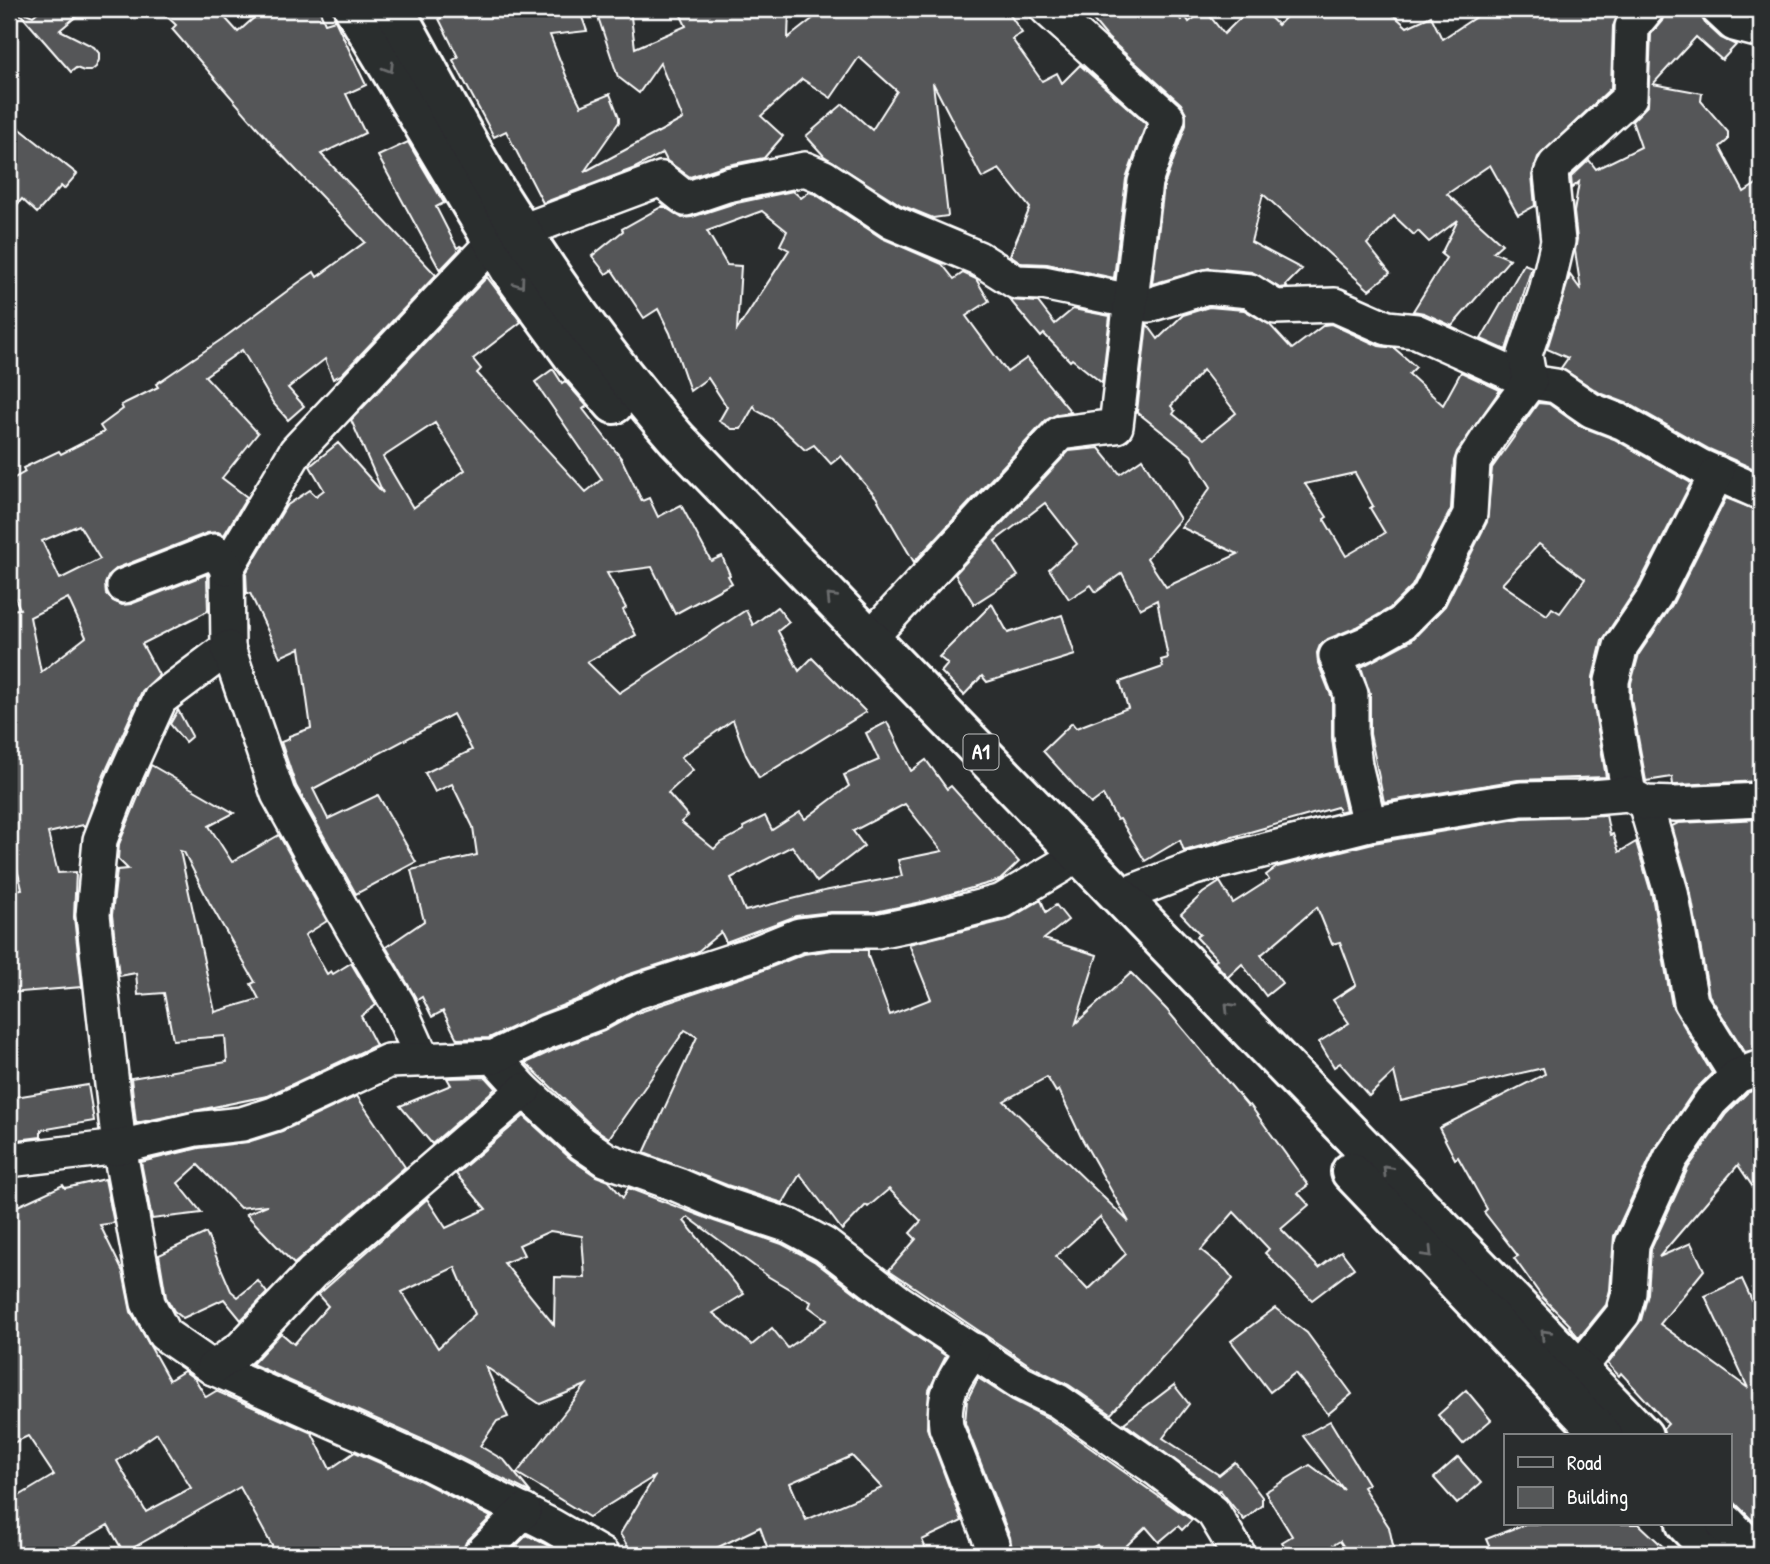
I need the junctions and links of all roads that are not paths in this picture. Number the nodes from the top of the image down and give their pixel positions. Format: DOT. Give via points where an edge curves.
graph roads {
  1 [pos="354,9"];
  2 [pos="394,9"];
  3 [pos="1047,9"];
  4 [pos="1647,9"];
  5 [pos="1718,9"];
  6 [pos="1761,31"];
  7 [pos="508,236"];
  8 [pos="1530,382"];
  9 [pos="1717,474"];
  10 [pos="1759,489"];
  11 [pos="227,568"];
  12 [pos="124,586"];
  13 [pos="870,638"];
  14 [pos="228,648"];
  15 [pos="1637,799"];
  16 [pos="1761,800"];
  17 [pos="1369,824"];
  18 [pos="1060,866"];
  19 [pos="1121,895"];
  20 [pos="494,1057"];
  21 [pos="423,1060"];
  22 [pos="1749,1072"];
  23 [pos="524,1090"];
  24 [pos="119,1147"];
  25 [pos="9,1160"];
  26 [pos="974,1350"];
  27 [pos="213,1368"];
  28 [pos="1579,1369"];
  29 [pos="1601,1434"];
  30 [pos="1641,1434"];
  31 [pos="524,1511"];
  32 [pos="1688,1526"];
  33 [pos="1728,1526"];
  34 [pos="481,1555"];
  35 [pos="602,1555"];
  36 [pos="994,1555"];
  37 [pos="1239,1555"];
  38 [pos="1716,1555"];
  39 [pos="1756,1555"];
  1 -- 7 [label="highway, A1, one-way" via="463,193"];
  2 -- 7 [label="highway, A1" via="500,197"];
  3 -- 13 [label="street" via="1168,118 1145,182 1116,426 1060,433"];
  4 -- 8 [label="street" via="1632,26 1630,97 1555,165 1551,174 1558,240 1525,354"];
  5 -- 6 [label="street" via="1734,23"];
  7 -- 8 [label="street" via="661,179 686,199 727,185 805,169 891,222 978,258 1016,282 1043,283 1149,306 1207,287 1250,291 1275,307 1335,305 1387,328 1416,331"];
  7 -- 11 [label="street" via="296,451"];
  13 -- 7 [label="highway, A1, one-way" via="677,439"];
  7 -- 18 [label="highway, A1, one-way" via="511,271 576,360 648,444"];
  8 -- 9 [label="street" via="1556,386 1591,410"];
  8 -- 17 [label="street" via="1473,462 1470,514 1428,597 1402,623 1336,656 1351,694 1355,765"];
  9 -- 10 [label="street"];
  9 -- 15 [label="street" via="1655,596 1622,646 1612,681 1612,701"];
  11 -- 12 [label="street" via="214,551"];
  11 -- 14 [label="street"];
  13 -- 19 [label="highway, A1"];
  14 -- 21 [label="street" via="278,794 398,1004"];
  14 -- 24 [label="street" via="160,699 100,840 93,915"];
  15 -- 16 [label="street"];
  15 -- 17 [label="street" via="1521,799"];
  15 -- 22 [label="street" via="1671,892 1691,1002"];
  17 -- 19 [label="street" via="1194,868"];
  18 -- 20 [label="street" via="1002,901 877,931 799,936 633,993"];
  18 -- 29 [label="highway, A1, one-way"];
  28 -- 19 [label="highway, A1, one-way"];
  20 -- 21 [label="street"];
  20 -- 23 [label="street"];
  21 -- 24 [label="street" via="388,1061 242,1124 196,1129"];
  22 -- 28 [label="street" via="1710,1101 1671,1158 1632,1244 1623,1314"];
  23 -- 26 [label="street" via="607,1160 790,1226 825,1245 899,1302"];
  23 -- 27 [label="street" via="312,1273 242,1348"];
  24 -- 25 [label="street"];
  24 -- 27 [label="street" via="148,1303 164,1334"];
  26 -- 36 [label="street" via="952,1381 944,1409 946,1427"];
  26 -- 37 [label="street" via="1021,1383 1058,1401 1213,1512"];
  27 -- 31 [label="street"];
  28 -- 30 [label="highway, A1"];
  31 -- 34 [label="street"];
  31 -- 35 [label="street"];
  32 -- 38 [label="highway"];
  33 -- 39 [label="highway"];
}
